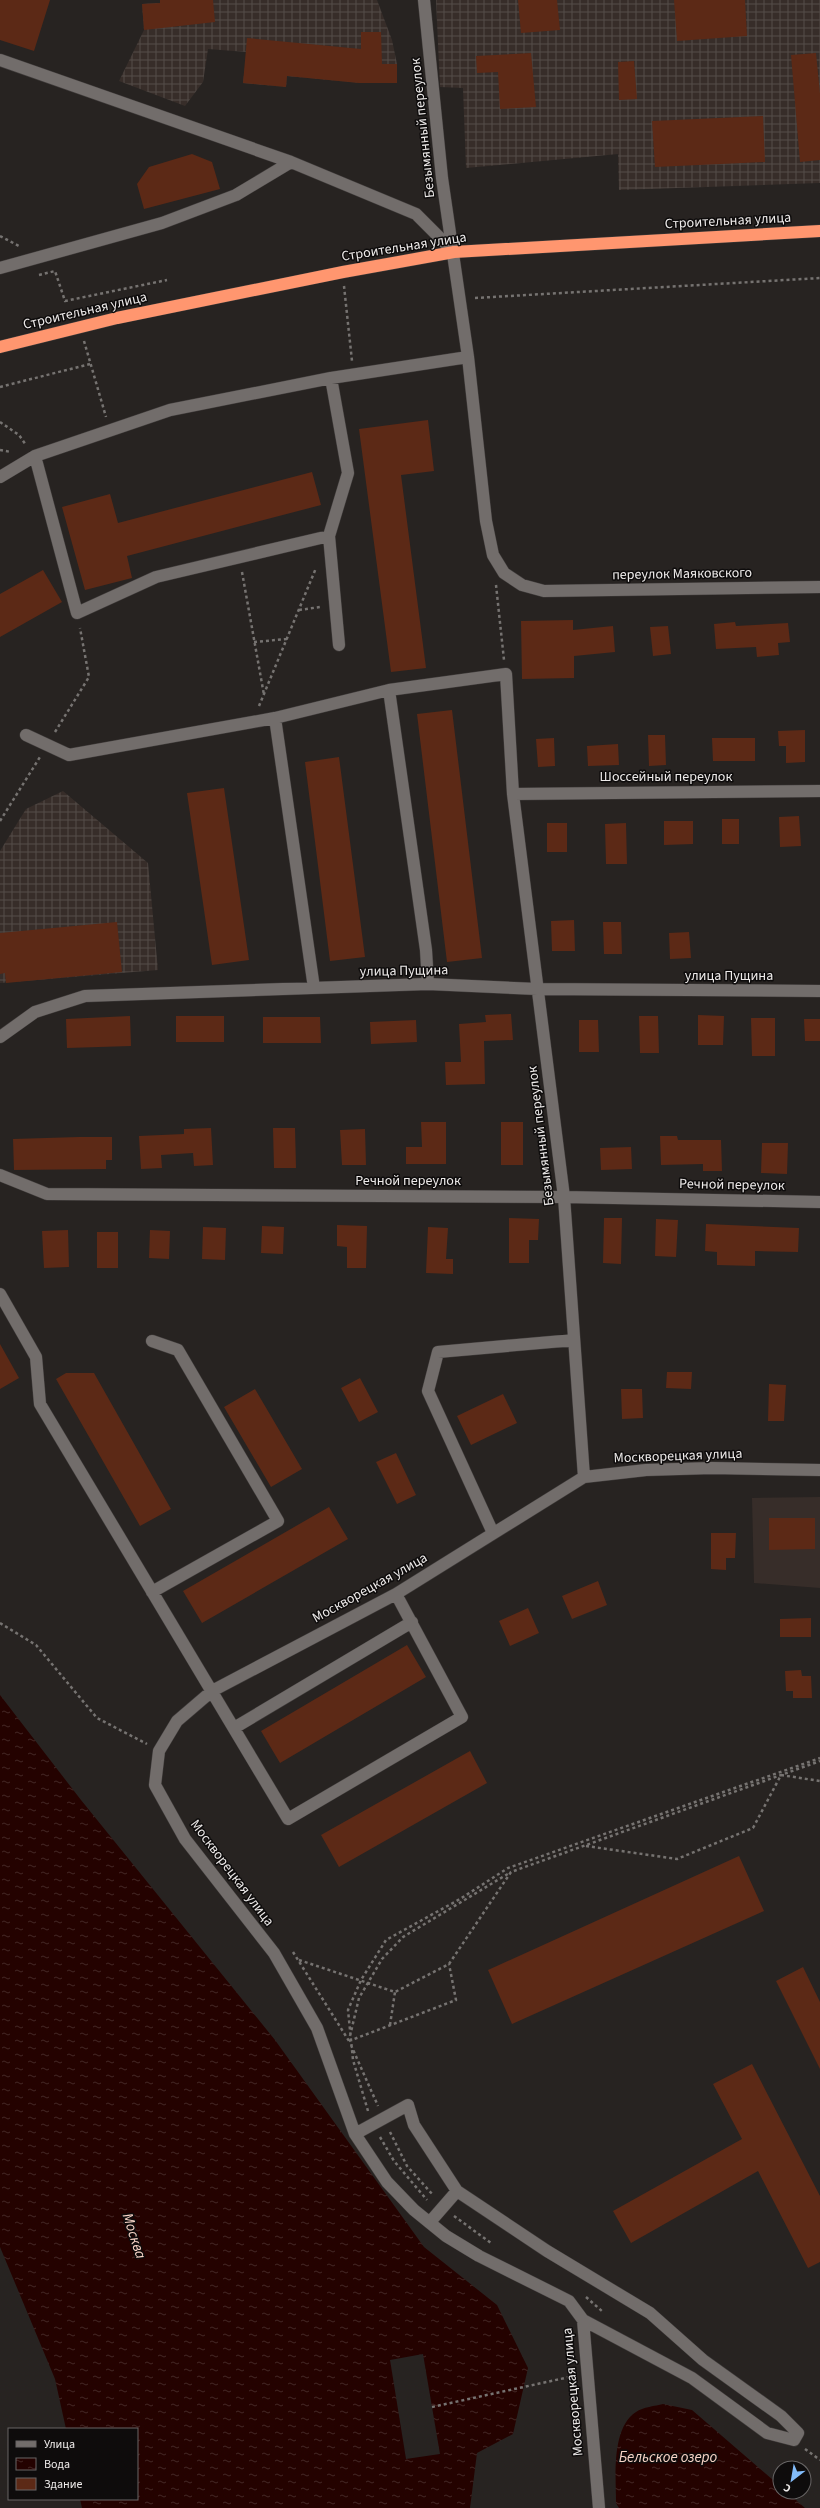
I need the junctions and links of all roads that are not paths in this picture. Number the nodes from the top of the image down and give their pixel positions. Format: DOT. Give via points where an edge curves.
graph roads {
  1 [pos="424,0"];
  2 [pos="0,60"];
  3 [pos="291,162"];
  4 [pos="820,231"];
  5 [pos="454,252"];
  6 [pos="0,268"];
  7 [pos="0,347"];
  8 [pos="468,357"];
  9 [pos="331,378"];
  10 [pos="35,456"];
  11 [pos="0,477"];
  12 [pos="329,536"];
  13 [pos="820,587"];
  14 [pos="339,645"];
  15 [pos="389,690"];
  16 [pos="274,718"];
  17 [pos="26,735"];
  18 [pos="820,791"];
  19 [pos="513,794"];
  20 [pos="428,984"];
  21 [pos="314,988"];
  22 [pos="537,989"];
  23 [pos="820,991"];
  24 [pos="0,1037"];
  25 [pos="0,1175"];
  26 [pos="564,1197"];
  27 [pos="820,1202"];
  28 [pos="0,1294"];
  29 [pos="574,1340"];
  30 [pos="152,1341"];
  31 [pos="820,1470"];
  32 [pos="584,1477"];
  33 [pos="493,1533"];
  34 [pos="152,1592"];
  35 [pos="396,1594"];
  36 [pos="412,1622"];
  37 [pos="212,1691"];
  38 [pos="234,1728"];
  39 [pos="355,2134"];
  40 [pos="457,2191"];
  41 [pos="430,2222"];
  42 [pos="582,2320"];
  43 [pos="600,2508"];
  1 -- 5 [label="street, Безымянный переулок" via="442,178"];
  2 -- 3 [label="street"];
  3 -- 5 [label="street" via="416,214"];
  3 -- 6 [label="street" via="236,195 162,223"];
  4 -- 5 [label="highway, Строительная улица"];
  5 -- 7 [label="highway, Строительная улица" via="116,318"];
  5 -- 8 [label="street, Безымянный переулок"];
  8 -- 9 [label="street"];
  8 -- 13 [label="street, переулок Маяковского" via="486,521 493,555 504,573 522,585 544,591"];
  9 -- 10 [label="street" via="170,410"];
  9 -- 12 [label="street" via="348,473"];
  10 -- 11 [label="street"];
  10 -- 12 [label="street" via="77,613 156,577"];
  12 -- 14 [label="street"];
  15 -- 16 [label="street"];
  15 -- 19 [label="street, Безымянный переулок" via="506,674"];
  15 -- 20 [label="street" via="426,950"];
  16 -- 17 [label="street" via="69,755"];
  16 -- 21 [label="street"];
  18 -- 19 [label="street, Шоссейный переулок"];
  19 -- 22 [label="street, Безымянный переулок"];
  20 -- 21 [label="street, улица Пущина"];
  20 -- 22 [label="street, улица Пущина"];
  21 -- 24 [label="street, улица Пущина" via="85,996 35,1012"];
  22 -- 23 [label="street, улица Пущина"];
  22 -- 26 [label="street, Безымянный переулок"];
  25 -- 26 [label="street, Речной переулок" via="47,1194"];
  26 -- 27 [label="street, Речной переулок"];
  26 -- 29 [label="street, Безымянный переулок"];
  28 -- 34 [label="street" via="36,1357 40,1404"];
  29 -- 32 [label="street, Безымянный переулок"];
  29 -- 33 [label="street" via="438,1352 428,1390"];
  30 -- 34 [label="street" via="178,1350 278,1521"];
  31 -- 32 [label="street, Москворецкая улица" via="668,1469"];
  32 -- 33 [label="street, Москворецкая улица"];
  33 -- 35 [label="street, Москворецкая улица"];
  34 -- 37 [label="street"];
  35 -- 36 [label="street"];
  35 -- 37 [label="street, Москворецкая улица"];
  36 -- 38 [label="street"];
  36 -- 38 [label="street" via="462,1717 288,1819"];
  37 -- 38 [label="street"];
  37 -- 39 [label="street, Москворецкая улица" via="177,1721 159,1751 155,1784 185,1839 274,1953 317,2028"];
  39 -- 40 [label="street" via="408,2105 414,2125"];
  39 -- 41 [label="street, Москворецкая улица" via="387,2182"];
  40 -- 41 [label="street"];
  40 -- 42 [label="street" via="650,2313 703,2360 781,2416 798,2433 794,2440 767,2433 692,2378"];
  41 -- 42 [label="street, Москворецкая улица" via="446,2236 479,2256 569,2301"];
  42 -- 43 [label="street, Москворецкая улица"];
}
